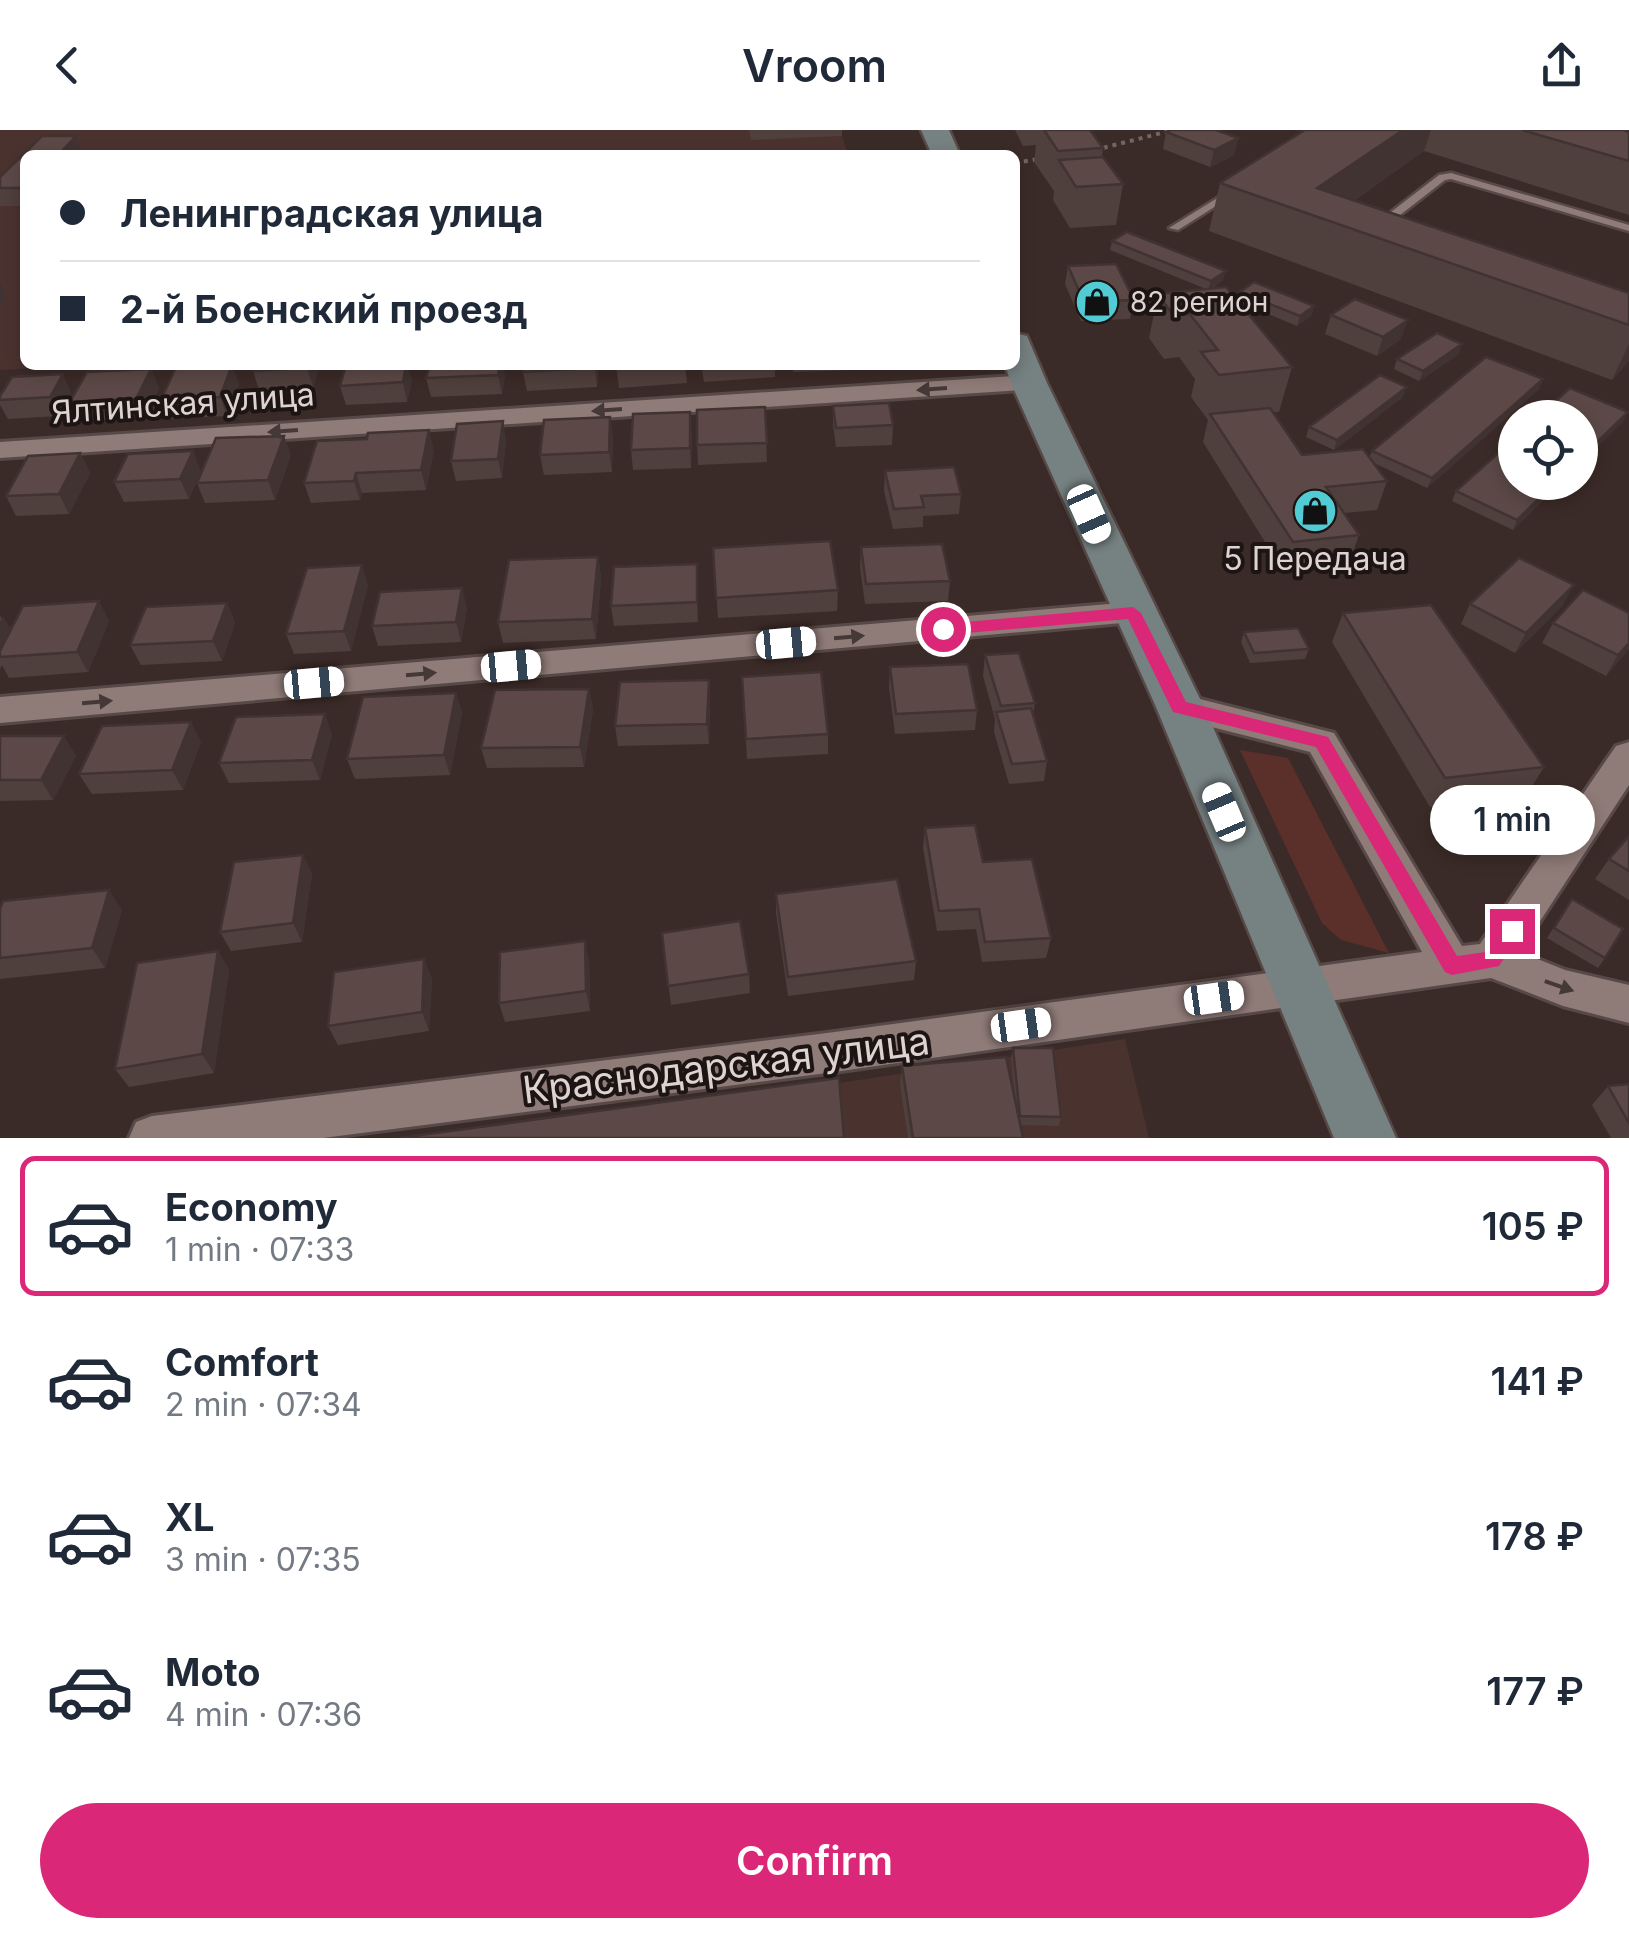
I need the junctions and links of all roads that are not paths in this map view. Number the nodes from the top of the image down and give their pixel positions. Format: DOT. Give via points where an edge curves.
graph roads {
  1 [pos="1237,190"];
  2 [pos="1174,228"];
  3 [pos="1629,228"];
  4 [pos="1371,232"];
  5 [pos="1022,363"];
  6 [pos="940,370"];
  7 [pos="0,450"];
  8 [pos="1133,613"];
  9 [pos="1180,707"];
  10 [pos="0,710"];
  11 [pos="1629,756"];
  12 [pos="1472,963"];
  13 [pos="1299,988"];
  14 [pos="1629,1004"];
  15 [pos="152,1138"];
  16 [pos="1365,1138"];
  1 -- 2 [label="lane"];
  3 -- 4 [label="lane" via="1451,176"];
  5 -- 8 [label="main road"];
  6 -- 7 [label="street, Ялтинская улица, one-way"];
  8 -- 9 [label="main road"];
  10 -- 8 [label="street, one-way"];
  9 -- 12 [label="street" via="1322,742"];
  9 -- 13 [label="main road"];
  11 -- 12 [label="street"];
  12 -- 13 [label="street, Краснодарская улица"];
  12 -- 14 [label="street, one-way"];
  13 -- 15 [label="street, Краснодарская улица"];
  13 -- 16 [label="main road"];
}
